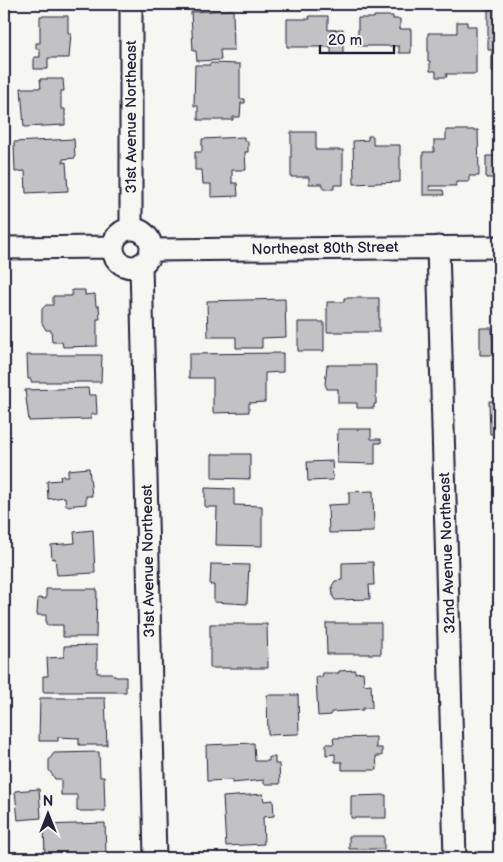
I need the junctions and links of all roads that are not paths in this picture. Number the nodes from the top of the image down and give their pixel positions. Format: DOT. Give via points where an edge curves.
graph roads {
  1 [pos="131,4"];
  2 [pos="131,230"];
  3 [pos="113,247"];
  4 [pos="438,247"];
  5 [pos="499,247"];
  6 [pos="4,248"];
  7 [pos="146,257"];
  8 [pos="155,858"];
  9 [pos="455,858"];
  1 -- 2 [label="street, 31st Avenue Northeast"];
  2 -- 3 [label="street" via="122,232"];
  2 -- 7 [label="street" via="140,231 148,238"];
  3 -- 6 [label="street"];
  3 -- 7 [label="street" via="117,259 128,266"];
  4 -- 5 [label="street, Northeast 80th Street"];
  4 -- 7 [label="street, Northeast 80th Street"];
  4 -- 9 [label="street, 32nd Avenue Northeast"];
  7 -- 8 [label="street, 31st Avenue Northeast"];
}
